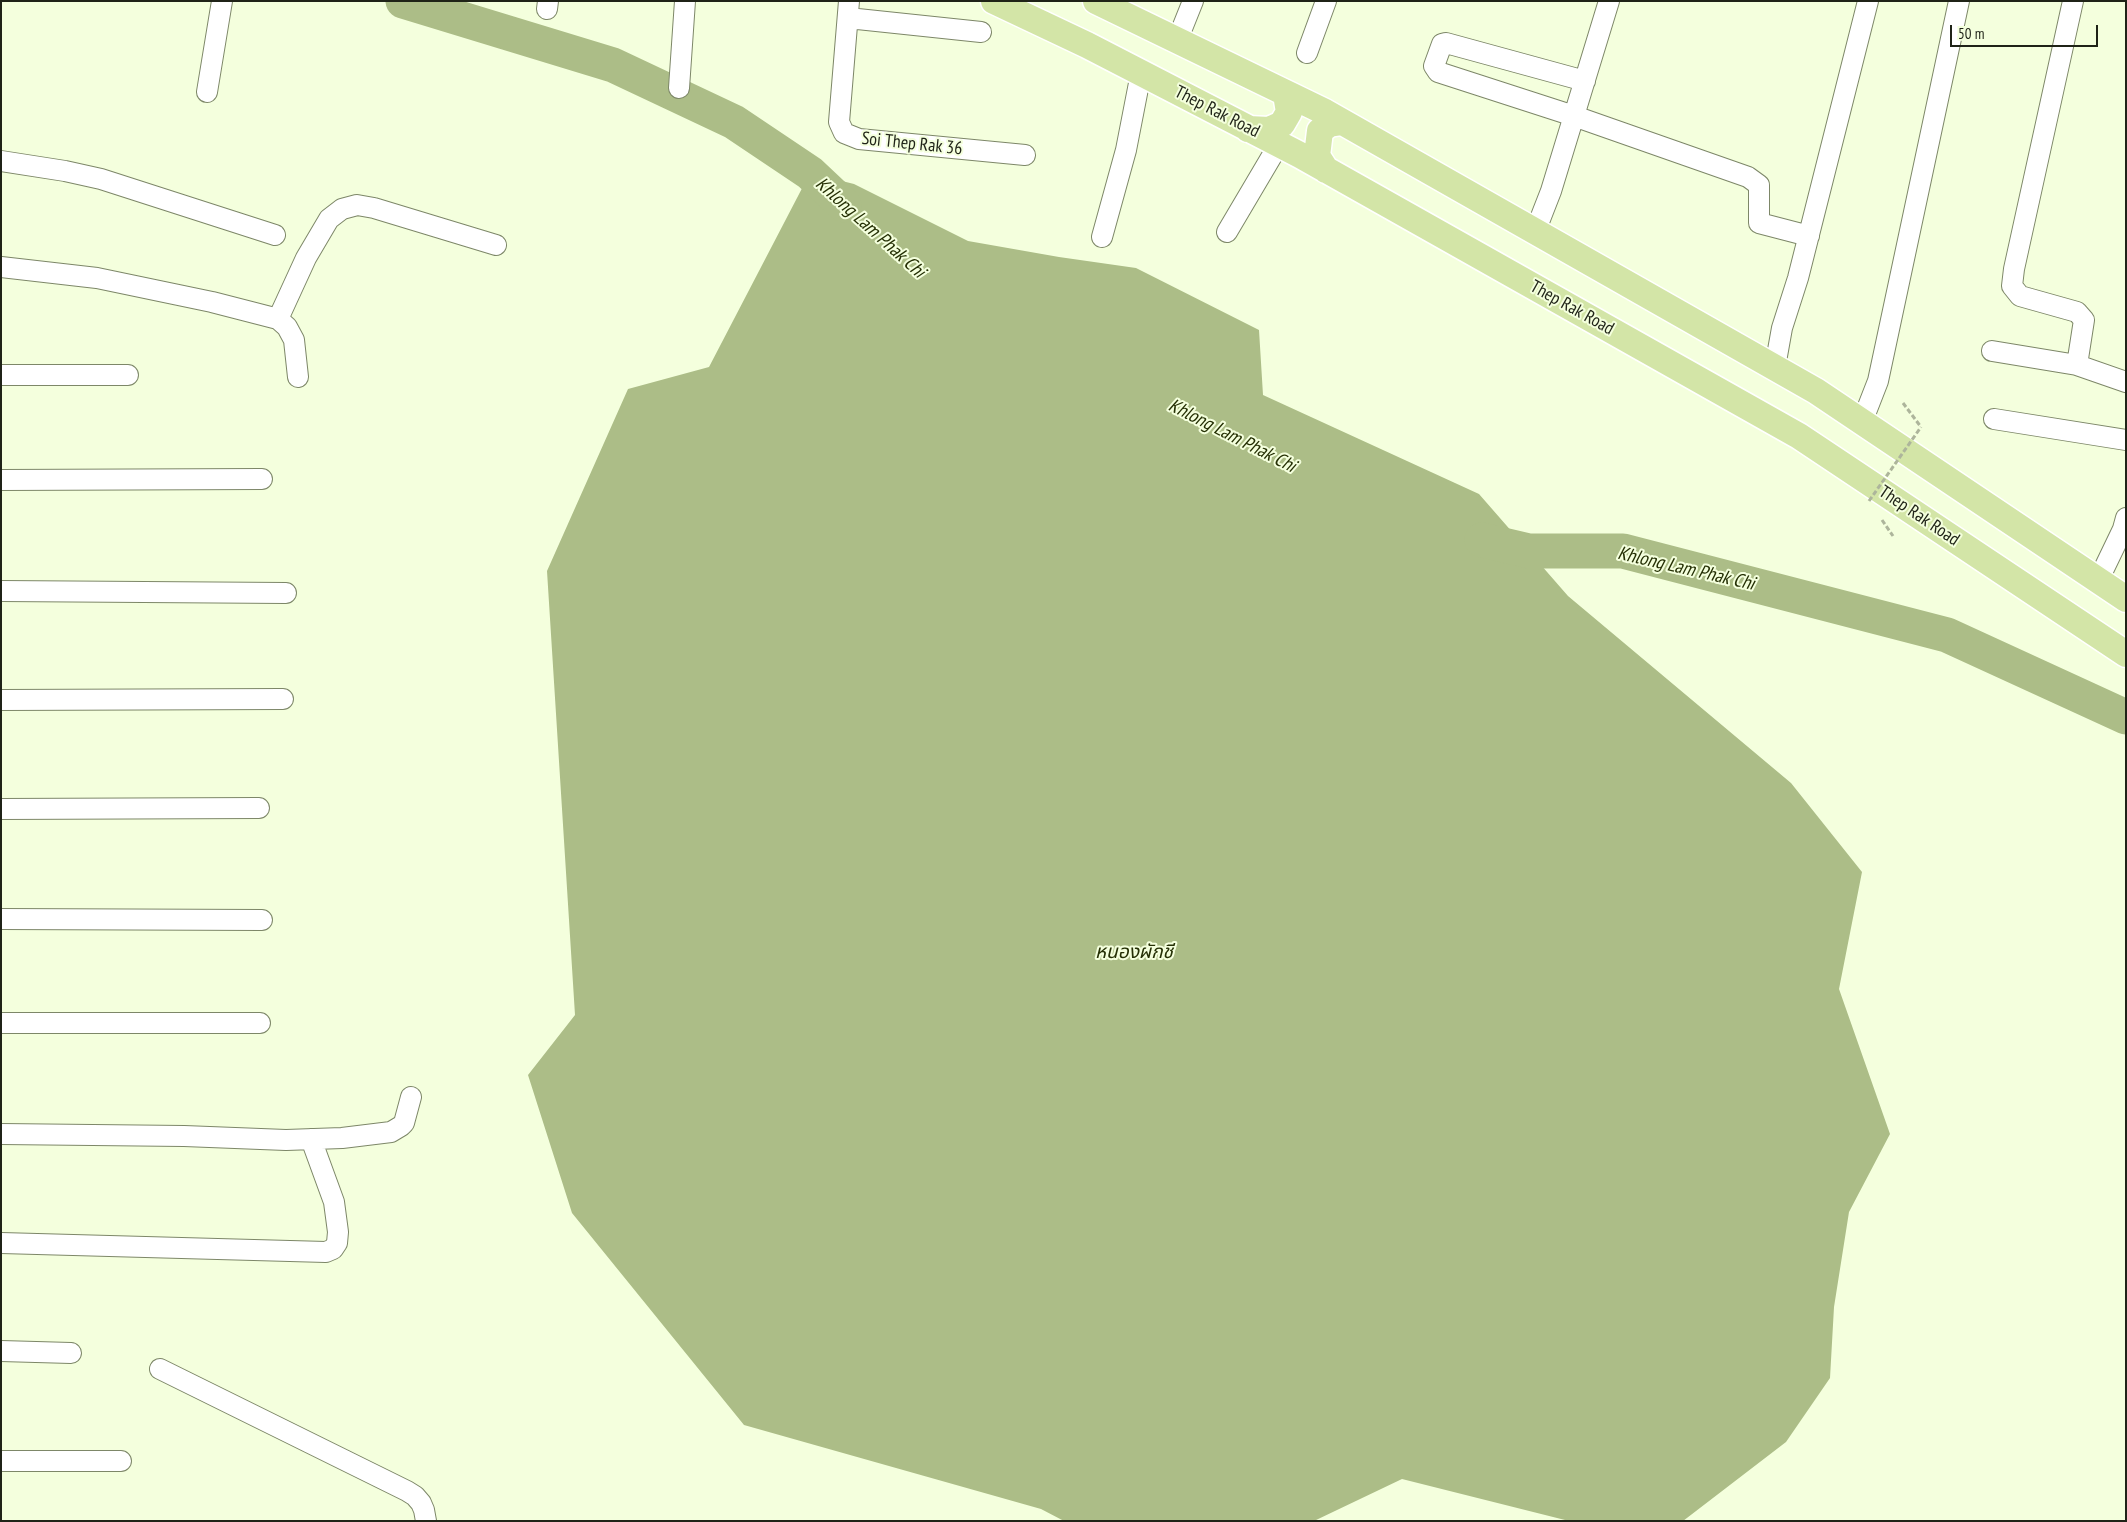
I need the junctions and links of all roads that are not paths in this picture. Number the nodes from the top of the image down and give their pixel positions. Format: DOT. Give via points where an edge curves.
graph roads {
  1 [pos="222,1"];
  2 [pos="685,1"];
  3 [pos="994,1"];
  4 [pos="1096,1"];
  5 [pos="1193,1"];
  6 [pos="1326,1"];
  7 [pos="1609,1"];
  8 [pos="1868,1"];
  9 [pos="1959,1"];
  10 [pos="2073,1"];
  11 [pos="848,10"];
  12 [pos="981,32"];
  13 [pos="1177,41"];
  14 [pos="1308,54"];
  15 [pos="1141,73"];
  16 [pos="1584,81"];
  17 [pos="679,88"];
  18 [pos="207,92"];
  19 [pos="1286,94"];
  20 [pos="1574,116"];
  21 [pos="1342,122"];
  22 [pos="1248,128"];
  23 [pos="1279,144"];
  24 [pos="1025,155"];
  25 [pos="1,161"];
  26 [pos="1326,170"];
  27 [pos="1227,232"];
  28 [pos="1535,232"];
  29 [pos="275,235"];
  30 [pos="1809,236"];
  31 [pos="1102,237"];
  32 [pos="496,245"];
  33 [pos="1,267"];
  34 [pos="278,319"];
  35 [pos="1992,351"];
  36 [pos="2077,365"];
  37 [pos="1775,367"];
  38 [pos="1,374"];
  39 [pos="128,375"];
  40 [pos="298,377"];
  41 [pos="2126,382"];
  42 [pos="1994,419"];
  43 [pos="1862,422"];
  44 [pos="2126,440"];
  45 [pos="262,479"];
  46 [pos="1,480"];
  47 [pos="2126,518"];
  48 [pos="2115,589"];
  49 [pos="1,591"];
  50 [pos="286,593"];
  51 [pos="2126,654"];
  52 [pos="283,699"];
  53 [pos="1,700"];
  54 [pos="259,808"];
  55 [pos="1,809"];
  56 [pos="1,919"];
  57 [pos="262,920"];
  58 [pos="1,1023"];
  59 [pos="260,1023"];
  60 [pos="411,1097"];
  61 [pos="1,1134"];
  62 [pos="311,1139"];
  63 [pos="1,1243"];
  64 [pos="1,1351"];
  65 [pos="71,1353"];
  66 [pos="160,1369"];
  67 [pos="1,1460"];
  68 [pos="121,1462"];
  69 [pos="426,1521"];
  1 -- 18 [label="street"];
  2 -- 17 [label="street"];
  3 -- 15 [label="main road, Thep Rak Road"];
  4 -- 13 [label="main road"];
  5 -- 13 [label="street"];
  6 -- 14 [label="street"];
  7 -- 16 [label="street"];
  8 -- 30 [label="street"];
  9 -- 43 [label="street" via="1878,381"];
  10 -- 36 [label="street" via="2012,286 2020,296 2077,312 2084,320"];
  11 -- 12 [label="street"];
  11 -- 24 [label="street, Soi Thep Rak 36" via="839,122 844,133 859,139"];
  13 -- 19 [label="main road"];
  15 -- 22 [label="main road, Thep Rak Road"];
  15 -- 31 [label="street" via="1126,150"];
  16 -- 20 [label="street"];
  16 -- 20 [label="street" via="1446,43 1442,44 1435,65 1438,72"];
  19 -- 21 [label="main road"];
  19 -- 22 [label="main road" via="1288,112 1282,124 1270,130"];
  20 -- 28 [label="street"];
  20 -- 30 [label="street" via="1753,180 1759,188 1759,223"];
  21 -- 26 [label="main road" via="1330,124 1320,131 1317,156"];
  21 -- 28 [label="main road"];
  22 -- 23 [label="main road, Thep Rak Road"];
  23 -- 26 [label="main road, Thep Rak Road"];
  23 -- 27 [label="street"];
  25 -- 29 [label="street" via="100,179"];
  26 -- 51 [label="main road, Thep Rak Road" via="1799,436"];
  28 -- 37 [label="main road"];
  30 -- 37 [label="street" via="1782,328"];
  32 -- 34 [label="street" via="374,208 357,205 342,209 329,219 306,258"];
  33 -- 34 [label="street" via="97,278"];
  34 -- 40 [label="street" via="294,340"];
  35 -- 36 [label="street"];
  36 -- 41 [label="street"];
  37 -- 43 [label="main road"];
  38 -- 39 [label="street"];
  42 -- 44 [label="street"];
  43 -- 48 [label="main road"];
  45 -- 46 [label="street"];
  47 -- 48 [label="street"];
  49 -- 50 [label="street"];
  52 -- 53 [label="street"];
  54 -- 55 [label="street"];
  56 -- 57 [label="street"];
  58 -- 59 [label="street"];
  60 -- 62 [label="street" via="404,1123 391,1132"];
  61 -- 62 [label="street"];
  62 -- 63 [label="street" via="334,1202 338,1232 337,1243 326,1252"];
  64 -- 65 [label="street"];
  66 -- 69 [label="street" via="407,1491 421,1503"];
  67 -- 68 [label="street"];
}
